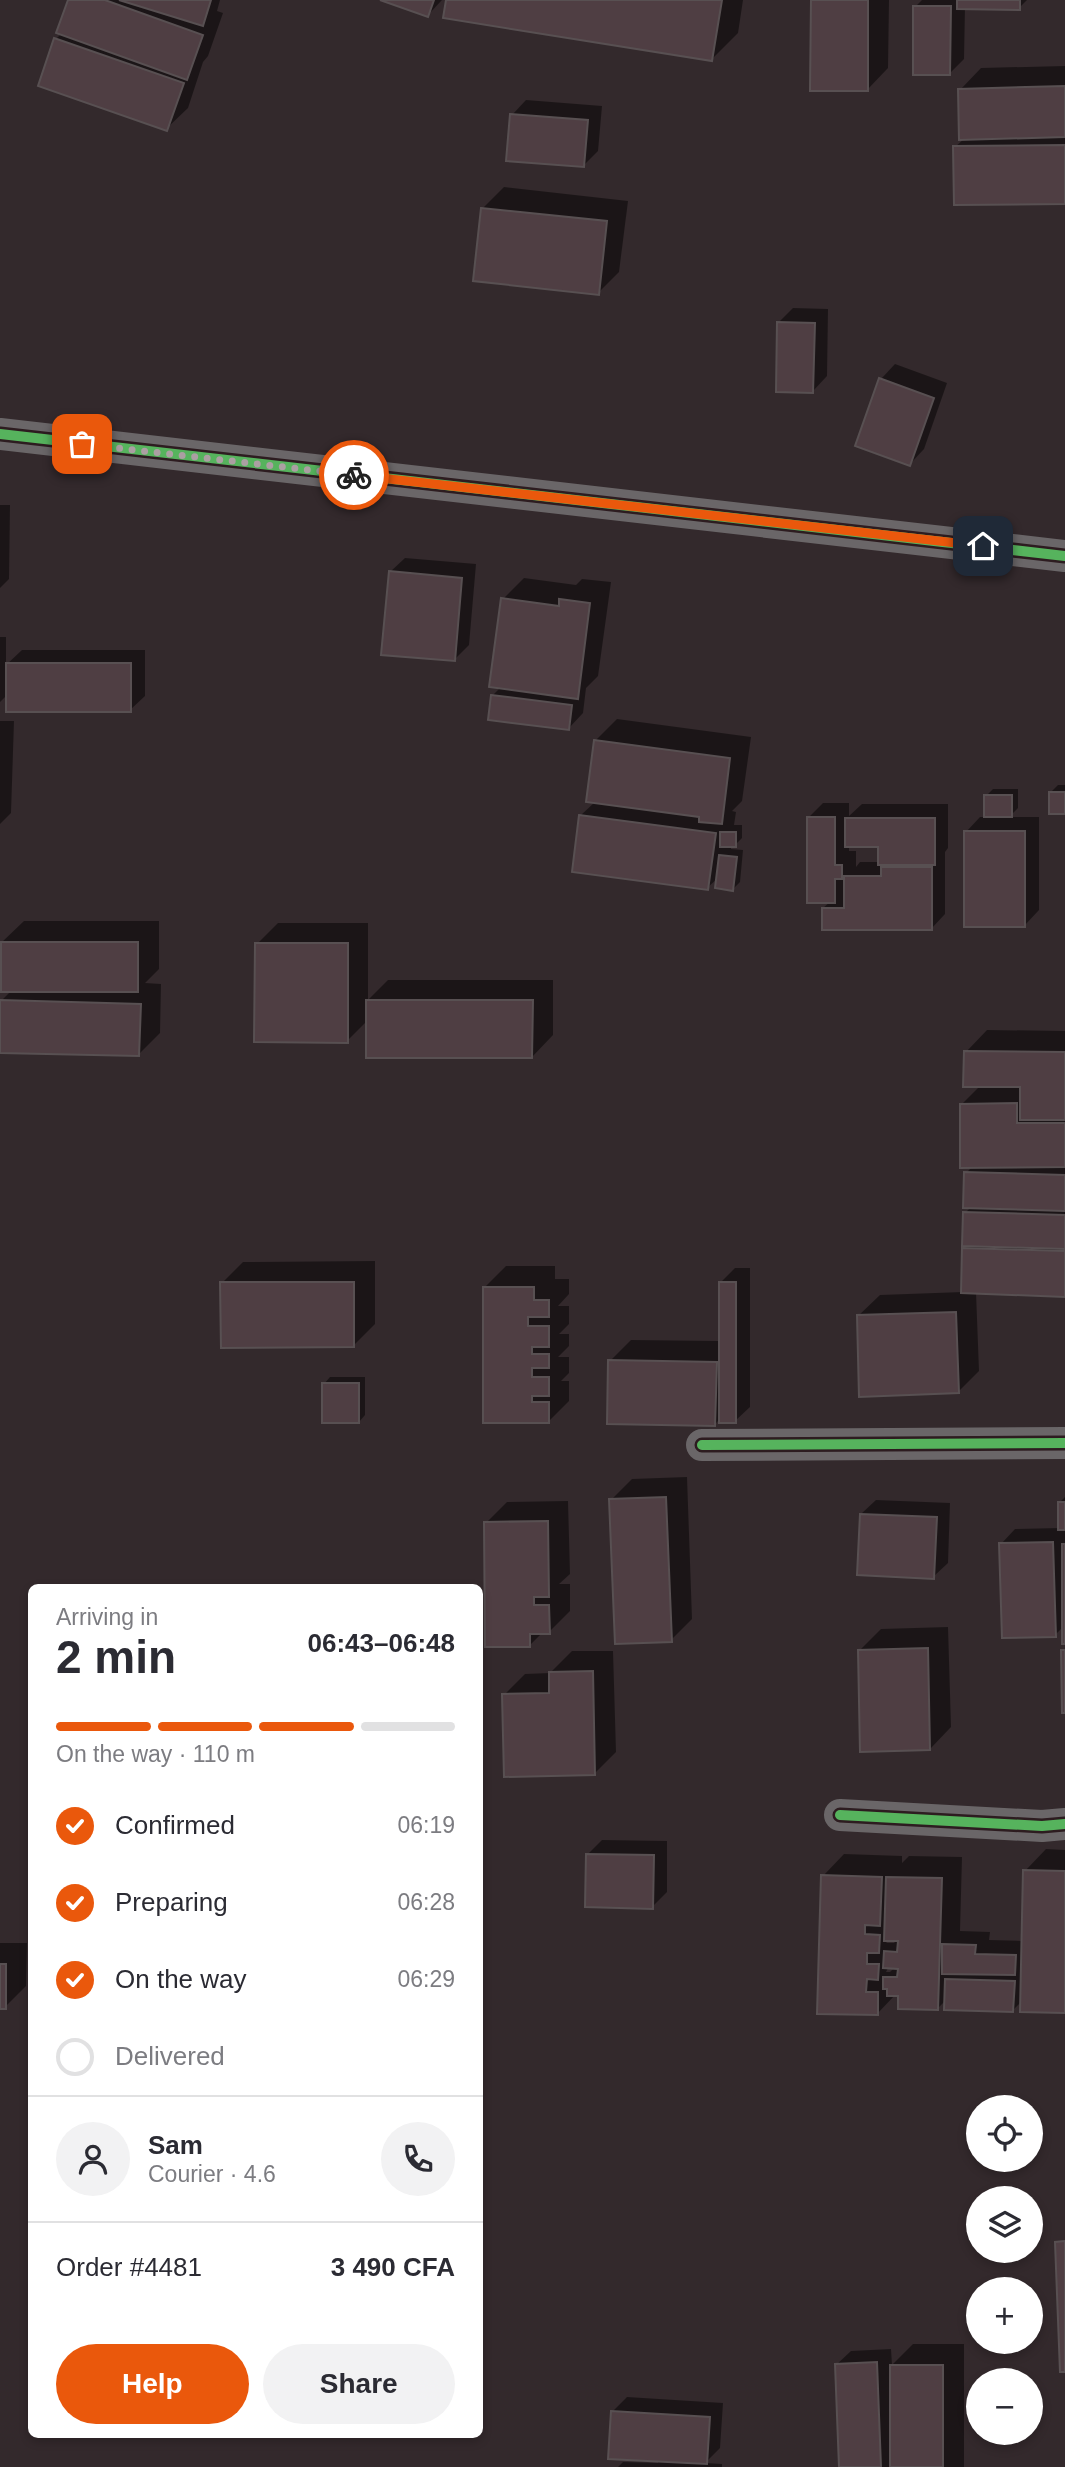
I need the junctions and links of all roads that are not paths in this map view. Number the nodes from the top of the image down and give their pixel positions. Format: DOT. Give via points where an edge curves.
graph roads {
  1 [pos="0,434"];
  2 [pos="1065,556"];
  3 [pos="1065,1443"];
  4 [pos="702,1445"];
  5 [pos="840,1815"];
  6 [pos="1065,1824"];
  1 -- 2 [label="street"];
  3 -- 4 [label="street"];
  5 -- 6 [label="street"];
}
